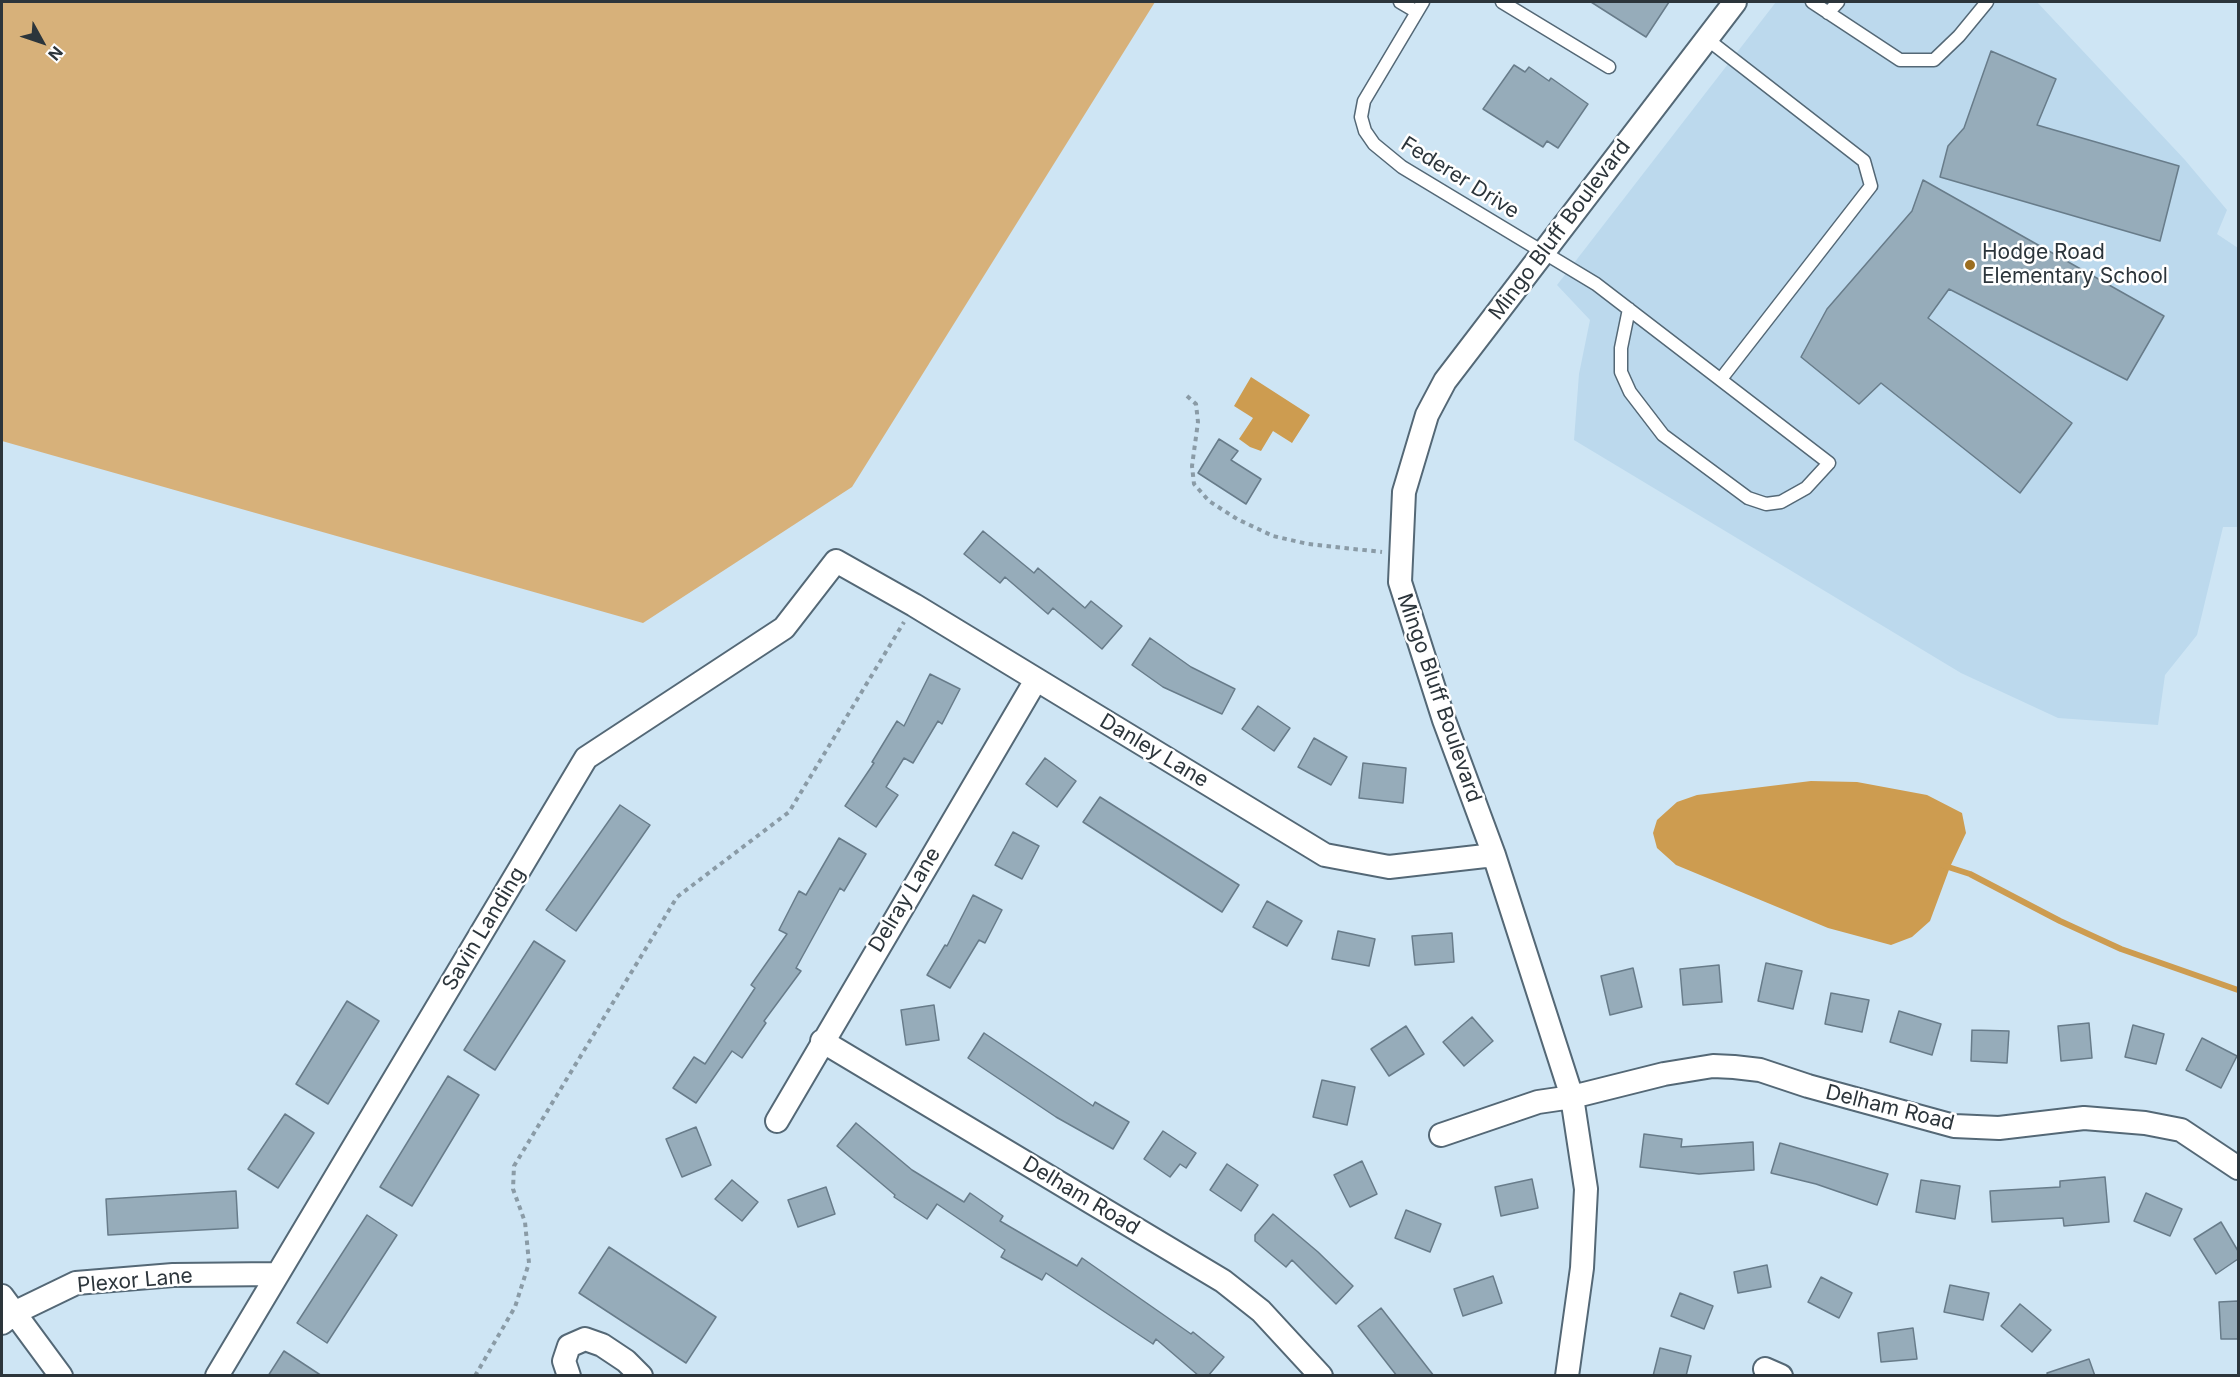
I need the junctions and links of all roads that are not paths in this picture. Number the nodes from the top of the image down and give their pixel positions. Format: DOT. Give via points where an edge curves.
graph roads {
  1 [pos="1400,2"];
  2 [pos="1502,2"];
  3 [pos="1735,2"];
  4 [pos="1812,2"];
  5 [pos="1838,2"];
  6 [pos="1987,2"];
  7 [pos="1420,7"];
  8 [pos="1828,13"];
  9 [pos="1707,39"];
  10 [pos="1609,67"];
  11 [pos="1544,252"];
  12 [pos="1629,309"];
  13 [pos="1721,379"];
  14 [pos="836,561"];
  15 [pos="1036,680"];
  16 [pos="1494,855"];
  17 [pos="822,1041"];
  18 [pos="1572,1097"];
  19 [pos="777,1121"];
  20 [pos="1441,1135"];
  21 [pos="2238,1168"];
  22 [pos="278,1274"];
  23 [pos="6,1310"];
  24 [pos="61,1376"];
  25 [pos="217,1376"];
  26 [pos="569,1376"];
  27 [pos="641,1376"];
  28 [pos="1321,1376"];
  29 [pos="1567,1376"];
  1 -- 7 [label="lane"];
  2 -- 10 [label="lane"];
  3 -- 9 [label="street, Mingo Bluff Boulevard"];
  4 -- 8 [label="lane"];
  5 -- 8 [label="lane"];
  6 -- 8 [label="lane" via="1934,60 1900,60"];
  7 -- 11 [label="lane, Federer Drive" via="1364,100 1365,131 1374,144 1402,167"];
  9 -- 11 [label="street, Mingo Bluff Boulevard"];
  9 -- 13 [label="lane" via="1864,161 1872,186"];
  11 -- 12 [label="lane, Federer Drive"];
  11 -- 16 [label="street, Mingo Bluff Boulevard" via="1445,381 1427,415 1404,492 1400,582 1444,720"];
  12 -- 13 [label="lane, Federer Drive"];
  12 -- 13 [label="lane, Federer Drive" via="1621,348 1621,372 1630,392 1663,435 1748,498 1766,504 1781,502 1806,488 1829,463"];
  14 -- 15 [label="street, Danley Lane"];
  14 -- 22 [label="street, Savin Landing" via="784,628 586,758"];
  15 -- 16 [label="street, Danley Lane" via="1326,855 1389,867"];
  15 -- 17 [label="street, Delray Lane"];
  16 -- 18 [label="street, Mingo Bluff Boulevard"];
  17 -- 19 [label="street, Delray Lane"];
  17 -- 28 [label="street, Delham Road" via="1223,1281 1262,1311"];
  18 -- 20 [label="street, Delham Road" via="1538,1102"];
  18 -- 21 [label="street, Delham Road" via="1664,1074 1713,1066 1734,1067 1760,1070 1954,1126 1999,1128 2084,1118 2181,1130"];
  18 -- 29 [label="street, Mingo Bluff Boulevard" via="1586,1190 1582,1268"];
  22 -- 23 [label="street, Plexor Lane" via="173,1275 76,1283"];
  22 -- 25 [label="street, Savin Landing"];
  23 -- 24 [label="street"];
  26 -- 27 [label="street" via="564,1361 569,1346 585,1339 602,1345"];
}
